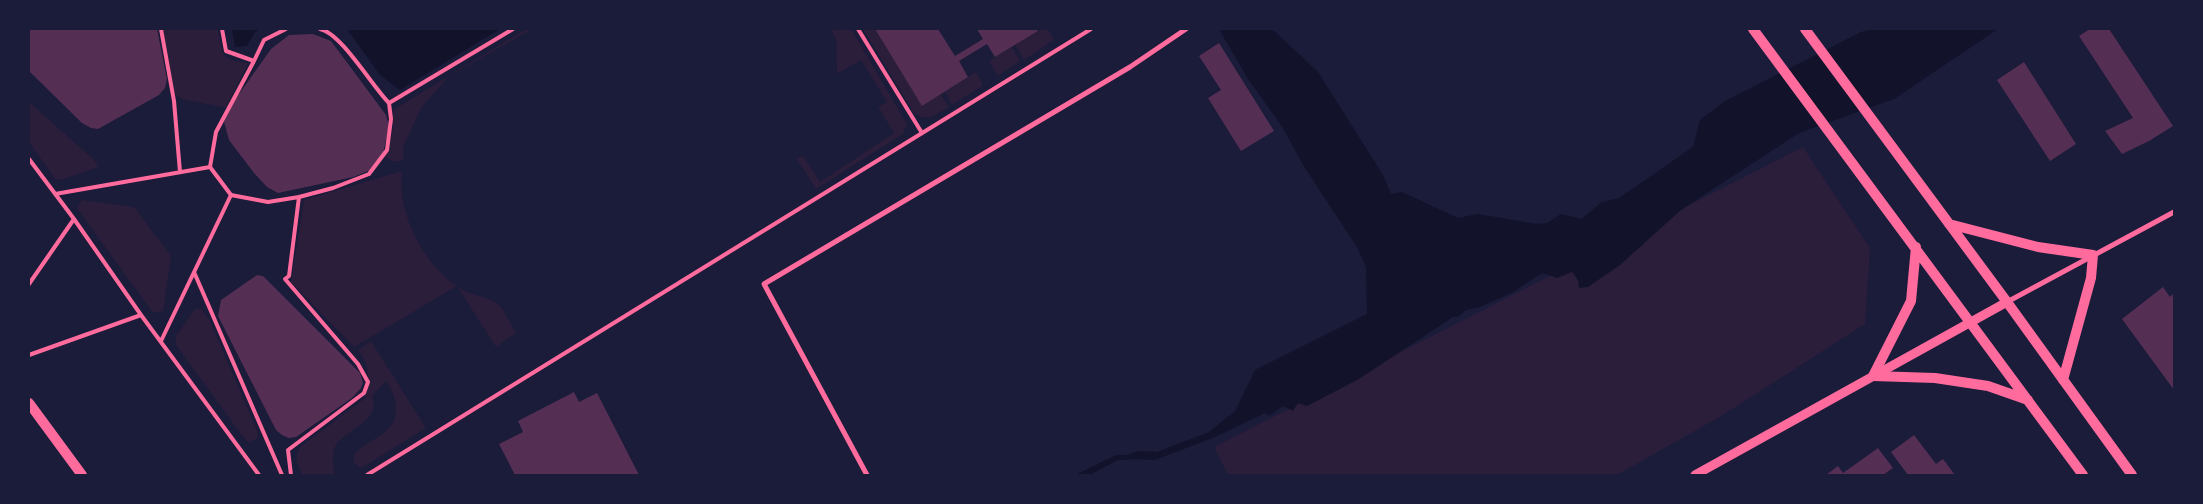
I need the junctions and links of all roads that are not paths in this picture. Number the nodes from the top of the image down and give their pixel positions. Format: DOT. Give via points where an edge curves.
graph roads {
  1 [pos="161,29"];
  2 [pos="222,29"];
  3 [pos="286,29"];
  4 [pos="320,29"];
  5 [pos="514,29"];
  6 [pos="858,29"];
  7 [pos="1091,29"];
  8 [pos="1186,29"];
  9 [pos="1753,29"];
  10 [pos="1805,29"];
  11 [pos="254,61"];
  12 [pos="389,103"];
  13 [pos="922,132"];
  14 [pos="29,158"];
  15 [pos="210,167"];
  16 [pos="180,172"];
  17 [pos="55,194"];
  18 [pos="231,194"];
  19 [pos="300,198"];
  20 [pos="2174,212"];
  21 [pos="74,220"];
  22 [pos="1949,224"];
  23 [pos="1916,248"];
  24 [pos="2094,255"];
  25 [pos="194,272"];
  26 [pos="29,284"];
  27 [pos="2007,302"];
  28 [pos="141,315"];
  29 [pos="1971,322"];
  30 [pos="161,341"];
  31 [pos="29,355"];
  32 [pos="1873,376"];
  33 [pos="2063,380"];
  34 [pos="2028,400"];
  35 [pos="29,403"];
  36 [pos="82,475"];
  37 [pos="259,475"];
  38 [pos="282,475"];
  39 [pos="291,475"];
  40 [pos="367,475"];
  41 [pos="867,475"];
  42 [pos="1694,475"];
  43 [pos="2084,475"];
  44 [pos="2132,475"];
  1 -- 16 [label="lane" via="174,101"];
  2 -- 11 [label="lane" via="226,51"];
  3 -- 11 [label="lane" via="264,40"];
  4 -- 12 [label="lane" via="334,35"];
  5 -- 12 [label="lane"];
  6 -- 13 [label="lane"];
  7 -- 13 [label="lane"];
  8 -- 41 [label="street" via="1130,67 764,284"];
  9 -- 23 [label="main road"];
  10 -- 22 [label="main road"];
  11 -- 15 [label="lane" via="216,132"];
  12 -- 19 [label="lane" via="391,119 387,150 370,174"];
  13 -- 40 [label="lane"];
  14 -- 17 [label="lane"];
  15 -- 16 [label="lane"];
  15 -- 18 [label="lane"];
  16 -- 17 [label="lane"];
  17 -- 21 [label="lane"];
  18 -- 19 [label="lane" via="268,202"];
  18 -- 25 [label="lane"];
  19 -- 39 [label="lane" via="289,276 285,279 358,364 368,382 364,393 288,450"];
  20 -- 24 [label="street"];
  21 -- 26 [label="lane"];
  21 -- 28 [label="lane"];
  22 -- 24 [label="main road" via="2038,247"];
  22 -- 27 [label="main road"];
  23 -- 29 [label="main road"];
  23 -- 32 [label="main road" via="1911,301"];
  24 -- 27 [label="street"];
  24 -- 33 [label="main road" via="2091,278"];
  25 -- 30 [label="lane"];
  25 -- 38 [label="lane"];
  27 -- 29 [label="street"];
  27 -- 33 [label="main road"];
  28 -- 30 [label="lane"];
  28 -- 31 [label="lane"];
  29 -- 32 [label="street"];
  29 -- 34 [label="main road"];
  30 -- 37 [label="lane"];
  32 -- 34 [label="main road" via="1935,378 1979,384"];
  32 -- 42 [label="street"];
  33 -- 44 [label="main road"];
  34 -- 43 [label="main road"];
  35 -- 36 [label="main road"];
}
